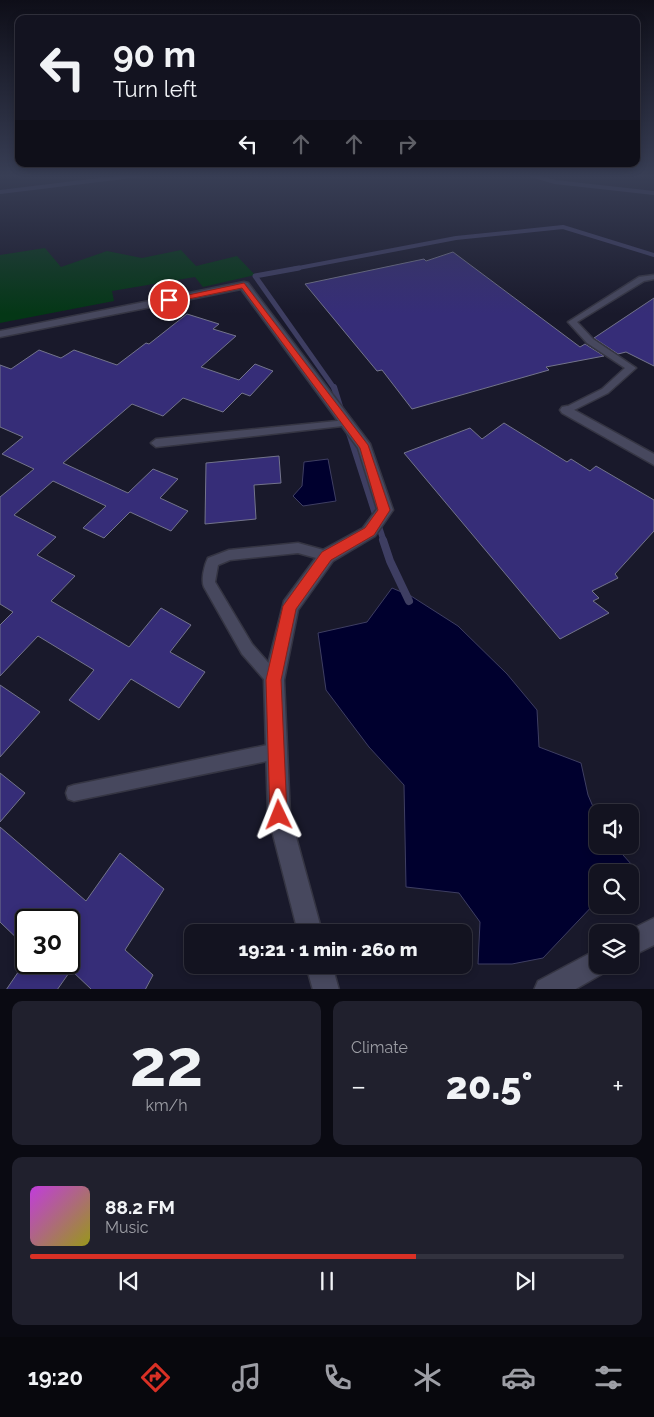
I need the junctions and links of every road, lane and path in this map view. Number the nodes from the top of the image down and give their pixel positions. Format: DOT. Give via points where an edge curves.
graph roads {
  1 [pos="654,277"];
  2 [pos="0,334"];
  3 [pos="567,410"];
  4 [pos="347,423"];
  5 [pos="156,443"];
  6 [pos="654,460"];
  7 [pos="327,556"];
  8 [pos="274,680"];
  9 [pos="276,751"];
  10 [pos="74,793"];
  11 [pos="308,924"];
  12 [pos="654,931"];
  13 [pos="639,939"];
  14 [pos="589,967"];
  15 [pos="322,974"];
  16 [pos="326,989"];
  17 [pos="548,989"];
  1 -- 3 [label="lane" via="642,279 572,322 590,341 631,368 605,391"];
  2 -- 4 [label="street" via="244,285"];
  3 -- 6 [label="street"];
  4 -- 5 [label="lane"];
  4 -- 7 [label="street" via="365,448 384,510 369,532"];
  7 -- 8 [label="street" via="290,606"];
  7 -- 8 [label="lane" via="298,548 229,555 212,562 209,583 246,649"];
  8 -- 9 [label="street"];
  9 -- 10 [label="lane"];
  9 -- 11 [label="street" via="279,815"];
  12 -- 13 [label="street"];
  14 -- 17 [label="street"];
  15 -- 16 [label="street"];
}
